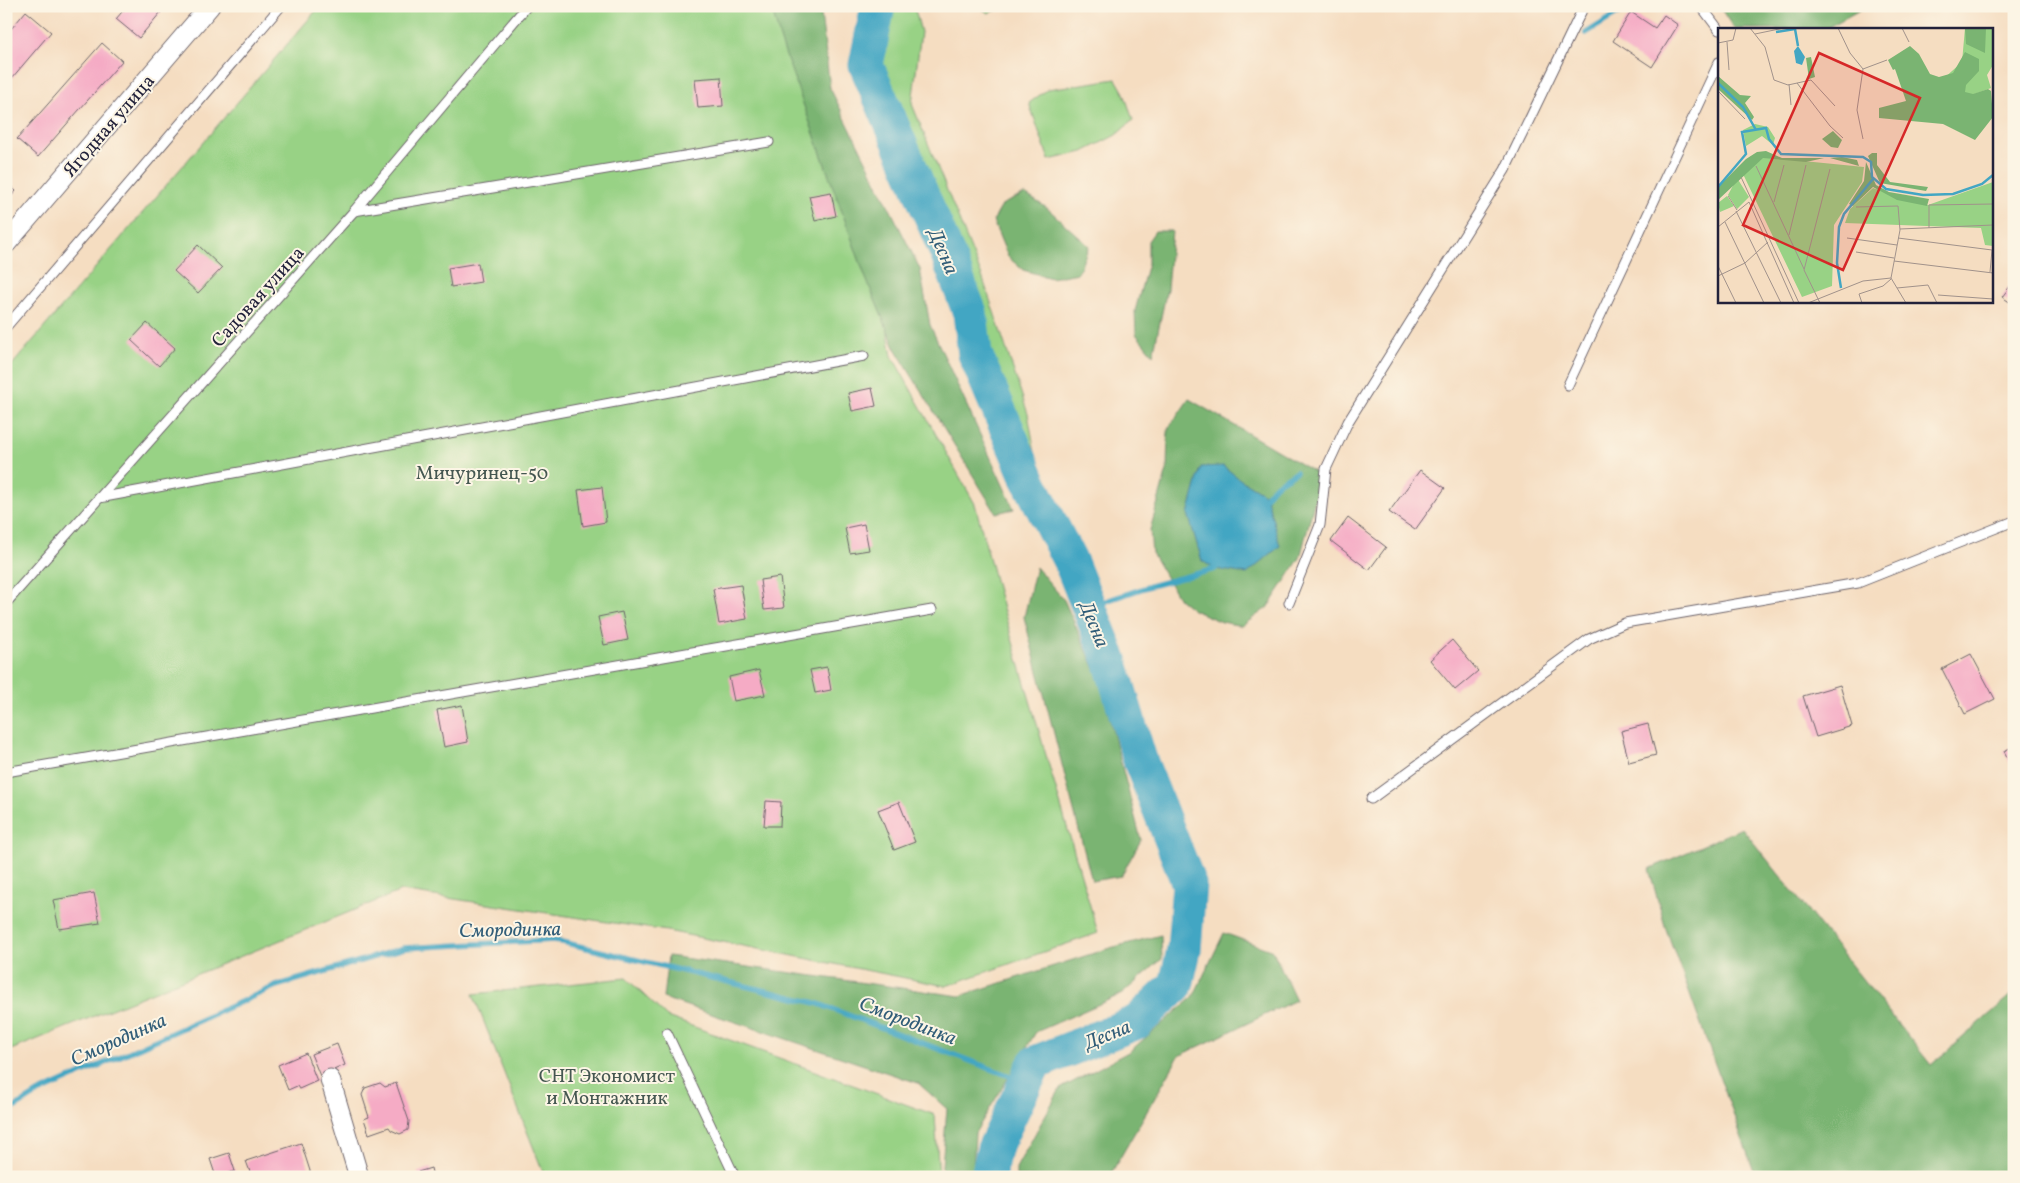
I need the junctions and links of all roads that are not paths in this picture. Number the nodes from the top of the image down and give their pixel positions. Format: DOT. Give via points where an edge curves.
graph roads {
  1 [pos="210,6"];
  2 [pos="281,6"];
  3 [pos="527,6"];
  4 [pos="1584,6"];
  5 [pos="1701,6"];
  6 [pos="1718,29"];
  7 [pos="1718,64"];
  8 [pos="769,142"];
  9 [pos="354,211"];
  10 [pos="6,244"];
  11 [pos="6,328"];
  12 [pos="864,356"];
  13 [pos="1568,385"];
  14 [pos="99,498"];
  15 [pos="2014,521"];
  16 [pos="6,603"];
  17 [pos="1289,603"];
  18 [pos="932,610"];
  19 [pos="6,772"];
  20 [pos="1370,799"];
  21 [pos="667,1033"];
  22 [pos="330,1079"];
  23 [pos="359,1177"];
  24 [pos="735,1177"];
  1 -- 10 [label="street, Ягодная улица"];
  2 -- 11 [label="lane"];
  3 -- 9 [label="lane, Садовая улица"];
  4 -- 17 [label="lane" via="1505,170 1348,422 1326,470 1320,525"];
  5 -- 6 [label="lane"];
  7 -- 13 [label="lane"];
  8 -- 9 [label="lane"];
  9 -- 14 [label="lane, Садовая улица"];
  12 -- 14 [label="lane"];
  14 -- 16 [label="lane, Садовая улица"];
  15 -- 20 [label="lane" via="1858,583 1625,623 1589,639"];
  18 -- 19 [label="lane"];
  21 -- 24 [label="lane"];
  22 -- 23 [label="street"];
}
